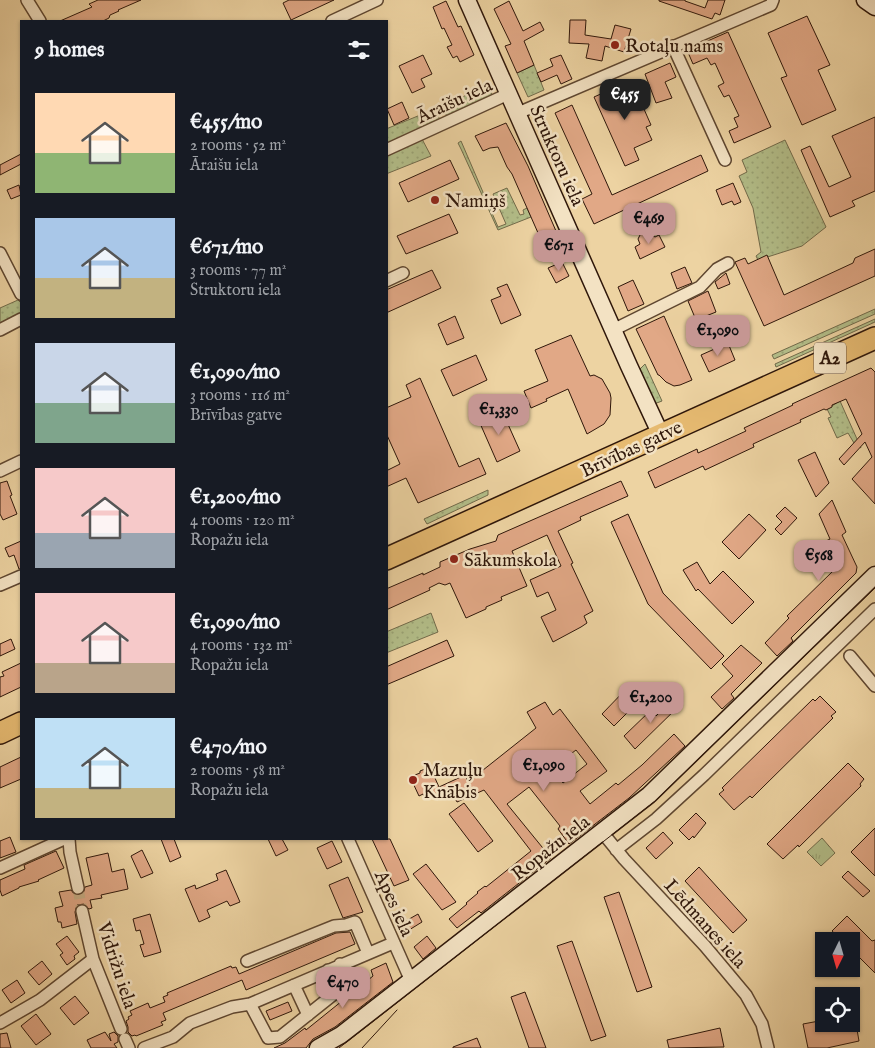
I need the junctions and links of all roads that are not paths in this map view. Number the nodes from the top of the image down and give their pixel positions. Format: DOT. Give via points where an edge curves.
graph roads {
  1 [pos="377,0"];
  2 [pos="467,0"];
  3 [pos="773,0"];
  4 [pos="865,0"];
  5 [pos="31,1"];
  6 [pos="875,7"];
  7 [pos="40,20"];
  8 [pos="334,20"];
  9 [pos="673,46"];
  10 [pos="508,94"];
  11 [pos="518,114"];
  12 [pos="388,149"];
  13 [pos="725,160"];
  14 [pos="0,253"];
  15 [pos="728,263"];
  16 [pos="404,273"];
  17 [pos="388,280"];
  18 [pos="20,292"];
  19 [pos="20,320"];
  20 [pos="0,330"];
  21 [pos="613,330"];
  22 [pos="875,338"];
  23 [pos="661,435"];
  24 [pos="20,461"];
  25 [pos="0,471"];
  26 [pos="388,558"];
  27 [pos="875,574"];
  28 [pos="20,576"];
  29 [pos="0,585"];
  30 [pos="875,609"];
  31 [pos="850,656"];
  32 [pos="875,686"];
  33 [pos="20,723"];
  34 [pos="0,733"];
  35 [pos="602,832"];
  36 [pos="62,840"];
  37 [pos="69,840"];
  38 [pos="348,840"];
  39 [pos="616,850"];
  40 [pos="0,868"];
  41 [pos="78,888"];
  42 [pos="82,911"];
  43 [pos="393,943"];
  44 [pos="368,953"];
  45 [pos="93,960"];
  46 [pos="247,961"];
  47 [pos="340,964"];
  48 [pos="328,970"];
  49 [pos="411,981"];
  50 [pos="294,985"];
  51 [pos="337,992"];
  52 [pos="250,1004"];
  53 [pos="308,1015"];
  54 [pos="0,1023"];
  55 [pos="125,1039"];
  56 [pos="144,1048"];
  57 [pos="318,1048"];
  58 [pos="768,1048"];
  1 -- 8 [label="street"];
  2 -- 10 [label="street, Struktoru iela"];
  3 -- 9 [label="street" via="771,5"];
  4 -- 6 [label="street"];
  5 -- 7 [label="street"];
  9 -- 11 [label="street"];
  9 -- 13 [label="street"];
  10 -- 11 [label="street, Struktoru iela"];
  10 -- 12 [label="street, Āraišu iela"];
  11 -- 21 [label="street, Struktoru iela"];
  14 -- 18 [label="street"];
  15 -- 21 [label="street" via="700,287"];
  16 -- 17 [label="street"];
  19 -- 20 [label="street"];
  21 -- 23 [label="street, Struktoru iela"];
  22 -- 23 [label="highway, Brīvības gatve / A2"];
  23 -- 26 [label="highway, Brīvības gatve / A2"];
  24 -- 25 [label="street"];
  27 -- 35 [label="street, Ropažu iela" via="649,795"];
  28 -- 29 [label="street"];
  30 -- 39 [label="street" via="704,776 656,820"];
  31 -- 32 [label="street"];
  33 -- 34 [label="highway"];
  35 -- 39 [label="street, Lēdmanes iela"];
  35 -- 49 [label="street, Ropažu iela"];
  36 -- 40 [label="street"];
  37 -- 41 [label="street"];
  38 -- 43 [label="street, Apes iela"];
  39 -- 58 [label="street, Lēdmanes iela" via="746,995 762,1024"];
  42 -- 45 [label="street, Vidrižu iela"];
  43 -- 44 [label="street"];
  43 -- 49 [label="street, Apes iela"];
  44 -- 46 [label="street" via="355,922 334,926"];
  44 -- 47 [label="street"];
  45 -- 54 [label="street" via="40,1000"];
  45 -- 55 [label="street, Vidrižu iela"];
  47 -- 48 [label="street"];
  47 -- 51 [label="street" via="349,982"];
  48 -- 50 [label="street"];
  48 -- 51 [label="street"];
  49 -- 57 [label="street, Ropažu iela" via="341,1035"];
  50 -- 52 [label="street"];
  50 -- 53 [label="street"];
  51 -- 53 [label="street"];
  52 -- 53 [label="street" via="268,1038 280,1038"];
  52 -- 56 [label="street" via="232,1007 190,1023 173,1037"];
}
